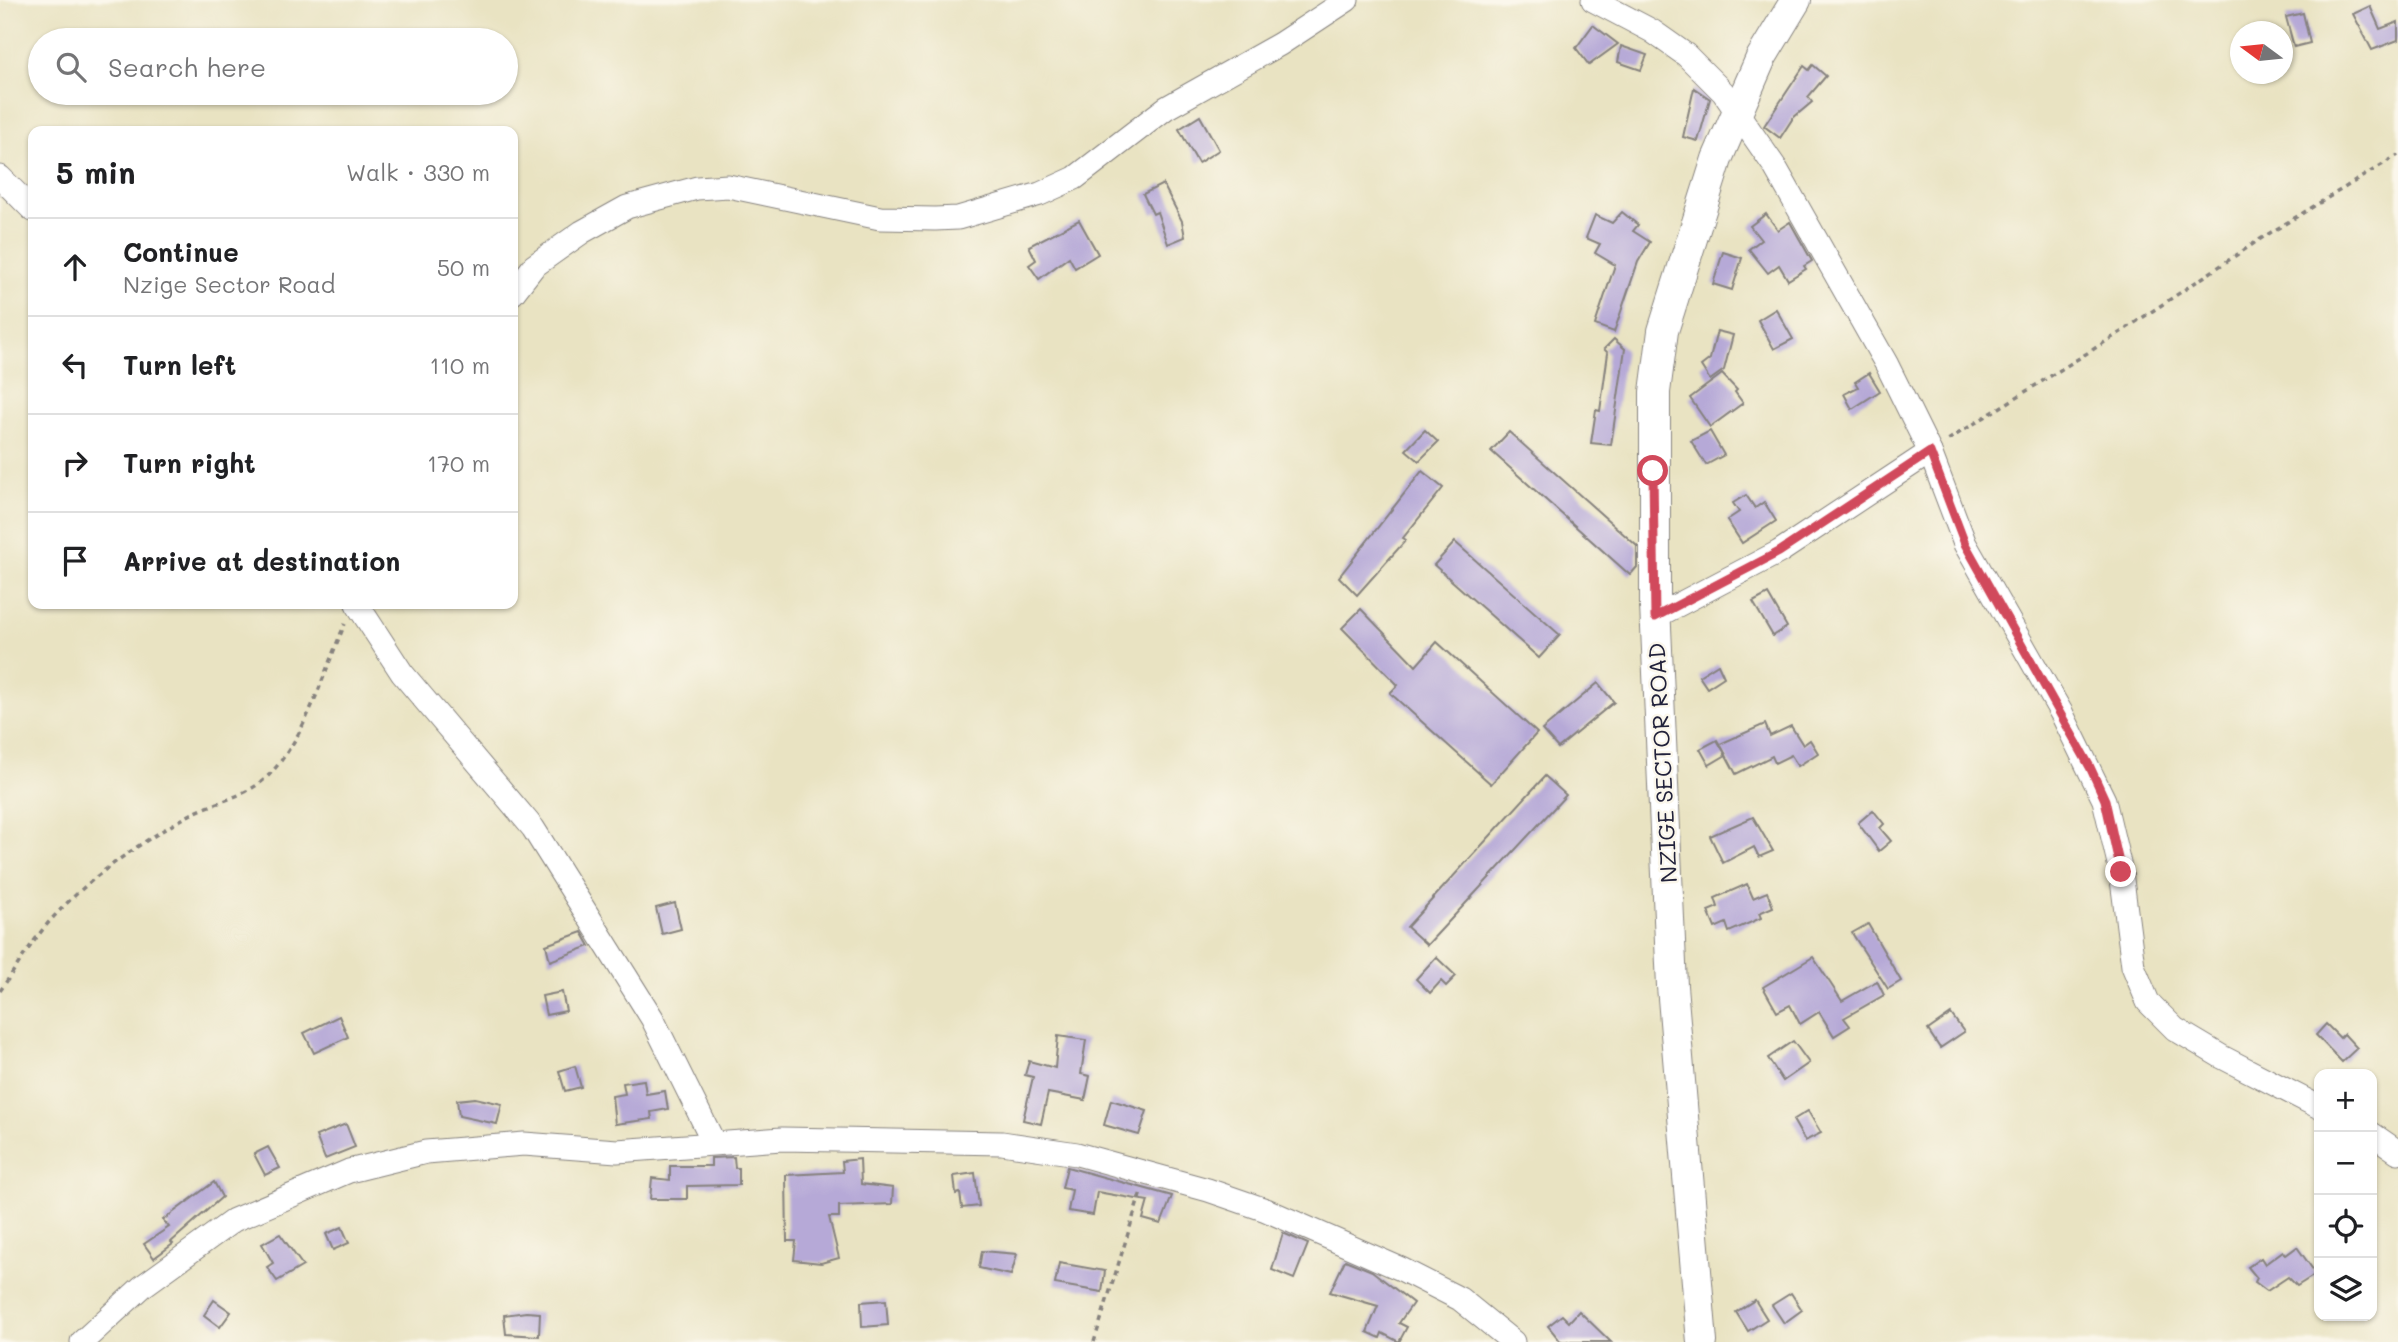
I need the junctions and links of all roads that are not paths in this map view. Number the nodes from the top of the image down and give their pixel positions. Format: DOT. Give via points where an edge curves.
graph roads {
  1 [pos="1347,0"];
  2 [pos="1593,0"];
  3 [pos="1796,0"];
  4 [pos="1738,112"];
  5 [pos="0,177"];
  6 [pos="28,205"];
  7 [pos="518,287"];
  8 [pos="1930,452"];
  9 [pos="352,610"];
  10 [pos="1655,617"];
  11 [pos="2314,1104"];
  12 [pos="2377,1137"];
  13 [pos="714,1143"];
  14 [pos="2398,1152"];
  15 [pos="82,1342"];
  16 [pos="1513,1342"];
  17 [pos="1702,1342"];
  1 -- 7 [label="street" via="1166,108 1075,178 1040,194 958,218 921,219 880,218 728,186 696,188 627,207 534,266"];
  2 -- 4 [label="street" via="1686,55"];
  3 -- 4 [label="main road, NZIGE SECTOR ROAD" via="1761,58"];
  4 -- 8 [label="street" via="1775,167 1887,365"];
  4 -- 10 [label="main road, NZIGE SECTOR ROAD" via="1695,223 1663,331 1655,392"];
  5 -- 6 [label="street"];
  8 -- 10 [label="street" via="1779,552"];
  8 -- 11 [label="street" via="1965,544 2062,714 2105,800 2121,872 2133,966 2148,1002 2175,1029"];
  9 -- 13 [label="street" via="533,828 652,1018"];
  10 -- 17 [label="main road, NZIGE SECTOR ROAD" via="1672,986"];
  12 -- 14 [label="street"];
  13 -- 15 [label="street" via="617,1151 524,1144 426,1152 349,1171 234,1220 143,1286"];
  13 -- 16 [label="street" via="782,1139 1002,1143 1077,1154 1209,1190 1351,1245 1460,1299"];
}
